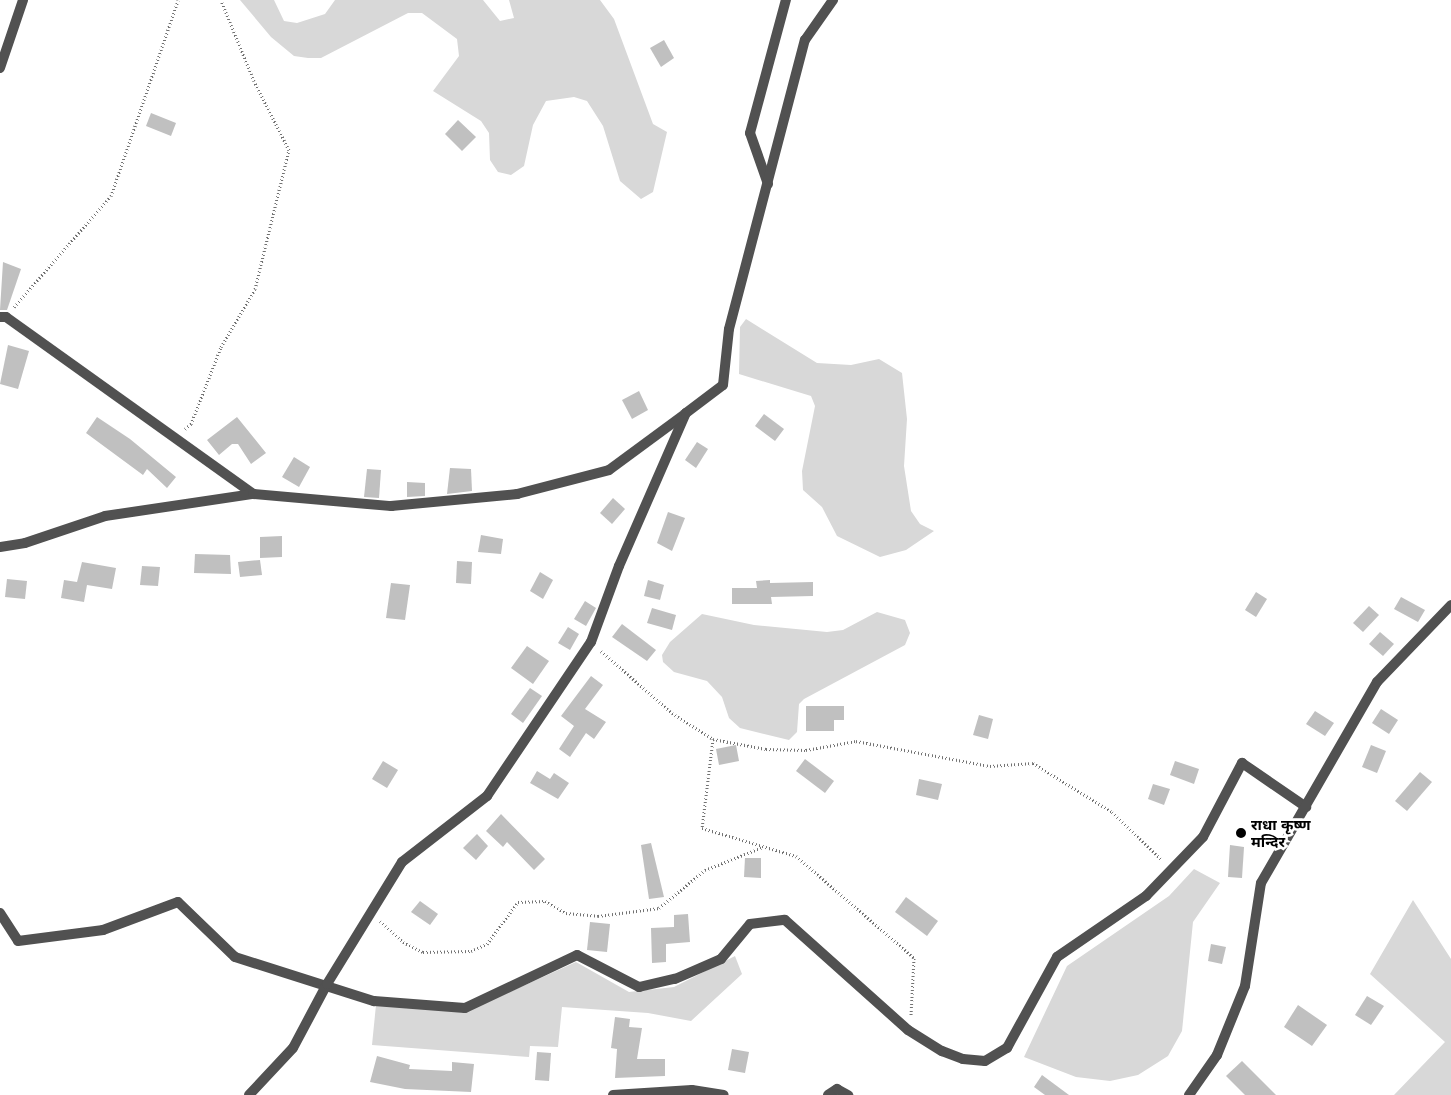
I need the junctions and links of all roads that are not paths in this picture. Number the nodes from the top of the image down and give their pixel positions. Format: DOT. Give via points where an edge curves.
graph roads {
  1 [pos="23,0"];
  2 [pos="786,0"];
  3 [pos="834,0"];
  4 [pos="0,68"];
  5 [pos="768,184"];
  6 [pos="3,317"];
  7 [pos="686,413"];
  8 [pos="253,494"];
  9 [pos="0,547"];
  10 [pos="1451,605"];
  11 [pos="1306,806"];
  12 [pos="0,913"];
  13 [pos="327,984"];
  14 [pos="249,1095"];
  15 [pos="614,1095"];
  16 [pos="724,1095"];
  17 [pos="828,1095"];
  18 [pos="848,1095"];
  19 [pos="1190,1095"];
  1 -- 4 [label="street"];
  2 -- 5 [label="street" via="750,132"];
  3 -- 5 [label="street" via="805,40"];
  5 -- 7 [label="street" via="729,329 723,385"];
  6 -- 8 [label="street"];
  7 -- 8 [label="street" via="609,470 517,494 391,506"];
  7 -- 13 [label="street" via="619,566 591,642 487,796 402,862"];
  8 -- 9 [label="street" via="106,516 25,543"];
  10 -- 11 [label="street" via="1377,682"];
  11 -- 13 [label="street" via="1242,763 1203,837 1174,871 1146,896 1058,957 1006,1048 985,1061 963,1059 908,1030 785,920 750,924 721,959 676,979 640,987 577,955 465,1008 374,1001"];
  11 -- 19 [label="street" via="1261,883 1245,986 1217,1055"];
  12 -- 13 [label="street" via="18,941 103,930 178,902 235,957 288,976"];
  13 -- 14 [label="street" via="293,1048"];
  15 -- 16 [label="street" via="692,1090"];
  17 -- 18 [label="street" via="837,1090"];
}
